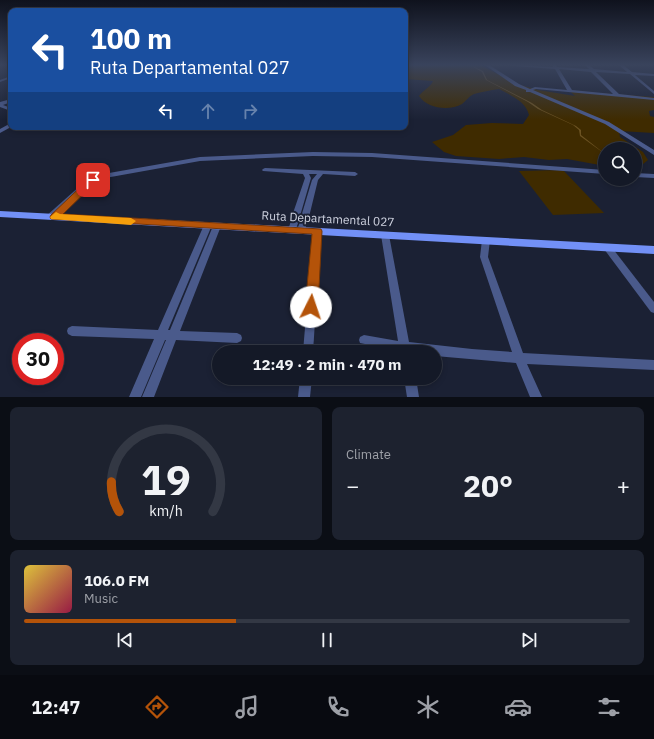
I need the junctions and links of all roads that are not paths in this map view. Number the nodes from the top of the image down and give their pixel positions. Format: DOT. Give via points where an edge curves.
graph roads {
  1 [pos="515,84"];
  2 [pos="566,84"];
  3 [pos="606,84"];
  4 [pos="643,84"];
  5 [pos="528,91"];
  6 [pos="570,91"];
  7 [pos="654,93"];
  8 [pos="618,96"];
  9 [pos="654,99"];
  10 [pos="654,152"];
  11 [pos="265,170"];
  12 [pos="598,171"];
  13 [pos="305,172"];
  14 [pos="321,173"];
  15 [pos="355,174"];
  16 [pos="642,175"];
  17 [pos="654,176"];
  18 [pos="0,214"];
  19 [pos="52,217"];
  20 [pos="299,223"];
  21 [pos="212,226"];
  22 [pos="317,231"];
  23 [pos="385,235"];
  24 [pos="486,240"];
  25 [pos="607,247"];
  26 [pos="654,250"];
  27 [pos="654,309"];
  28 [pos="72,331"];
  29 [pos="161,335"];
  30 [pos="173,336"];
  31 [pos="237,338"];
  32 [pos="364,340"];
  33 [pos="309,345"];
  34 [pos="384,345"];
  35 [pos="404,345"];
  36 [pos="442,352"];
  37 [pos="519,357"];
  38 [pos="654,365"];
  39 [pos="305,385"];
  40 [pos="411,385"];
  41 [pos="135,397"];
  42 [pos="148,397"];
  43 [pos="304,397"];
  44 [pos="413,397"];
  45 [pos="536,397"];
  1 -- 5 [label="street"];
  2 -- 6 [label="street"];
  3 -- 8 [label="street"];
  4 -- 7 [label="street"];
  5 -- 6 [label="street" via="535,88"];
  5 -- 10 [label="street" via="607,123"];
  6 -- 8 [label="street"];
  8 -- 9 [label="street"];
  11 -- 13 [label="street"];
  12 -- 19 [label="street" via="372,155 313,154 200,159 104,174 93,180"];
  13 -- 14 [label="street"];
  13 -- 20 [label="street" via="308,178"];
  14 -- 15 [label="street"];
  14 -- 20 [label="street" via="315,180"];
  16 -- 17 [label="street"];
  18 -- 19 [label="main road, Ruta Departamental 027"];
  19 -- 21 [label="main road, Ruta Departamental 027"];
  20 -- 21 [label="main road, Ruta Departamental 027"];
  20 -- 22 [label="main road, Ruta Departamental 027"];
  21 -- 29 [label="street"];
  21 -- 30 [label="street"];
  22 -- 23 [label="main road, Ruta Departamental 027"];
  22 -- 33 [label="street"];
  23 -- 24 [label="main road, Ruta Departamental 027"];
  23 -- 35 [label="street"];
  24 -- 25 [label="main road, Ruta Departamental 027"];
  24 -- 37 [label="street" via="484,257"];
  25 -- 26 [label="main road, Ruta Departamental 027"];
  25 -- 27 [label="street"];
  28 -- 29 [label="street"];
  29 -- 30 [label="street"];
  29 -- 41 [label="street"];
  30 -- 31 [label="street"];
  30 -- 42 [label="street"];
  32 -- 34 [label="street"];
  36 -- 37 [label="street"];
  37 -- 38 [label="street"];
  37 -- 45 [label="street"];
  39 -- 43 [label="street"];
  40 -- 44 [label="street"];
}
